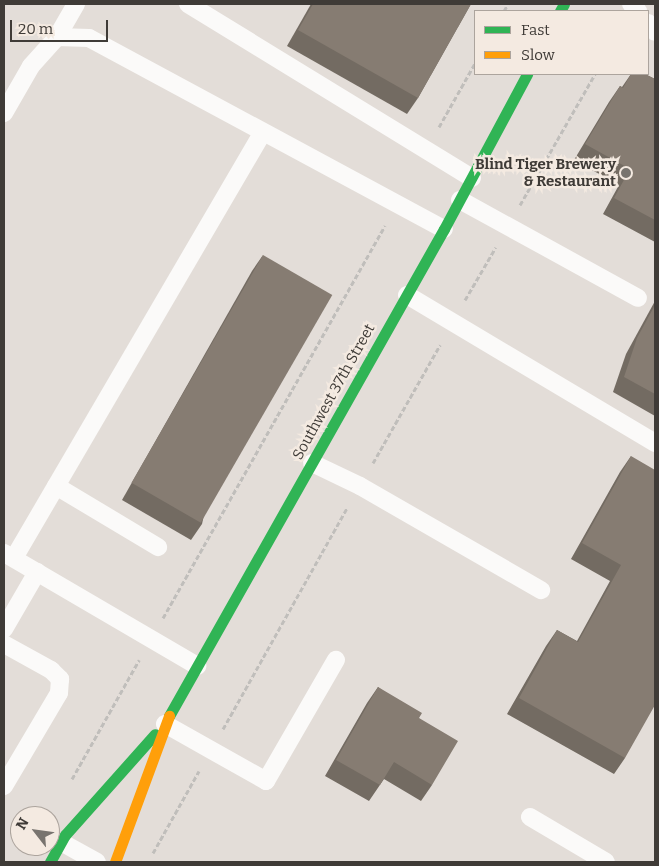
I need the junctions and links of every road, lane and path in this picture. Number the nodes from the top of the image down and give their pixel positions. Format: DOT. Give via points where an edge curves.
graph roads {
  1 [pos="76,4"];
  2 [pos="188,4"];
  3 [pos="57,37"];
  4 [pos="474,64"];
  5 [pos="526,75"];
  6 [pos="4,113"];
  7 [pos="263,132"];
  8 [pos="426,150"];
  9 [pos="472,178"];
  10 [pos="460,200"];
  11 [pos="397,203"];
  12 [pos="444,229"];
  13 [pos="406,295"];
  14 [pos="638,298"];
  15 [pos="655,443"];
  16 [pos="312,463"];
  17 [pos="56,486"];
  18 [pos="158,547"];
  19 [pos="9,556"];
  20 [pos="37,572"];
  21 [pos="542,590"];
  22 [pos="4,629"];
  23 [pos="151,639"];
  24 [pos="4,644"];
  25 [pos="336,660"];
  26 [pos="197,666"];
  27 [pos="164,724"];
  28 [pos="69,783"];
  29 [pos="4,786"];
  30 [pos="530,818"];
  31 [pos="61,842"];
  32 [pos="50,862"];
  33 [pos="97,862"];
  34 [pos="115,862"];
  35 [pos="606,862"];
  1 -- 3 [label="lane"];
  2 -- 8 [label="lane"];
  3 -- 6 [label="lane" via="32,66"];
  3 -- 7 [label="lane" via="88,38"];
  4 -- 8 [label="path"];
  5 -- 9 [label="main road, Southwest 37th Street"];
  7 -- 11 [label="lane"];
  7 -- 17 [label="lane"];
  8 -- 9 [label="lane"];
  9 -- 10 [label="main road, Southwest 37th Street"];
  10 -- 12 [label="main road, Southwest 37th Street"];
  10 -- 14 [label="lane"];
  11 -- 12 [label="lane"];
  11 -- 23 [label="path"];
  12 -- 13 [label="main road, Southwest 37th Street"];
  13 -- 15 [label="lane"];
  13 -- 16 [label="main road, Southwest 37th Street"];
  16 -- 21 [label="lane"];
  16 -- 26 [label="main road, Southwest 37th Street"];
  17 -- 18 [label="lane"];
  17 -- 19 [label="lane"];
  19 -- 20 [label="lane"];
  20 -- 22 [label="lane"];
  20 -- 23 [label="lane"];
  23 -- 26 [label="lane"];
  23 -- 28 [label="path"];
  24 -- 29 [label="lane" via="60,679 59,693"];
  25 -- 27 [label="lane" via="266,781"];
  26 -- 27 [label="main road, Southwest 37th Street"];
  27 -- 31 [label="main road, Southwest 37th Street"];
  27 -- 34 [label="main road, Southwest 37th Street"];
  30 -- 35 [label="lane"];
  31 -- 32 [label="main road, Southwest 37th Street"];
  31 -- 33 [label="lane"];
}
